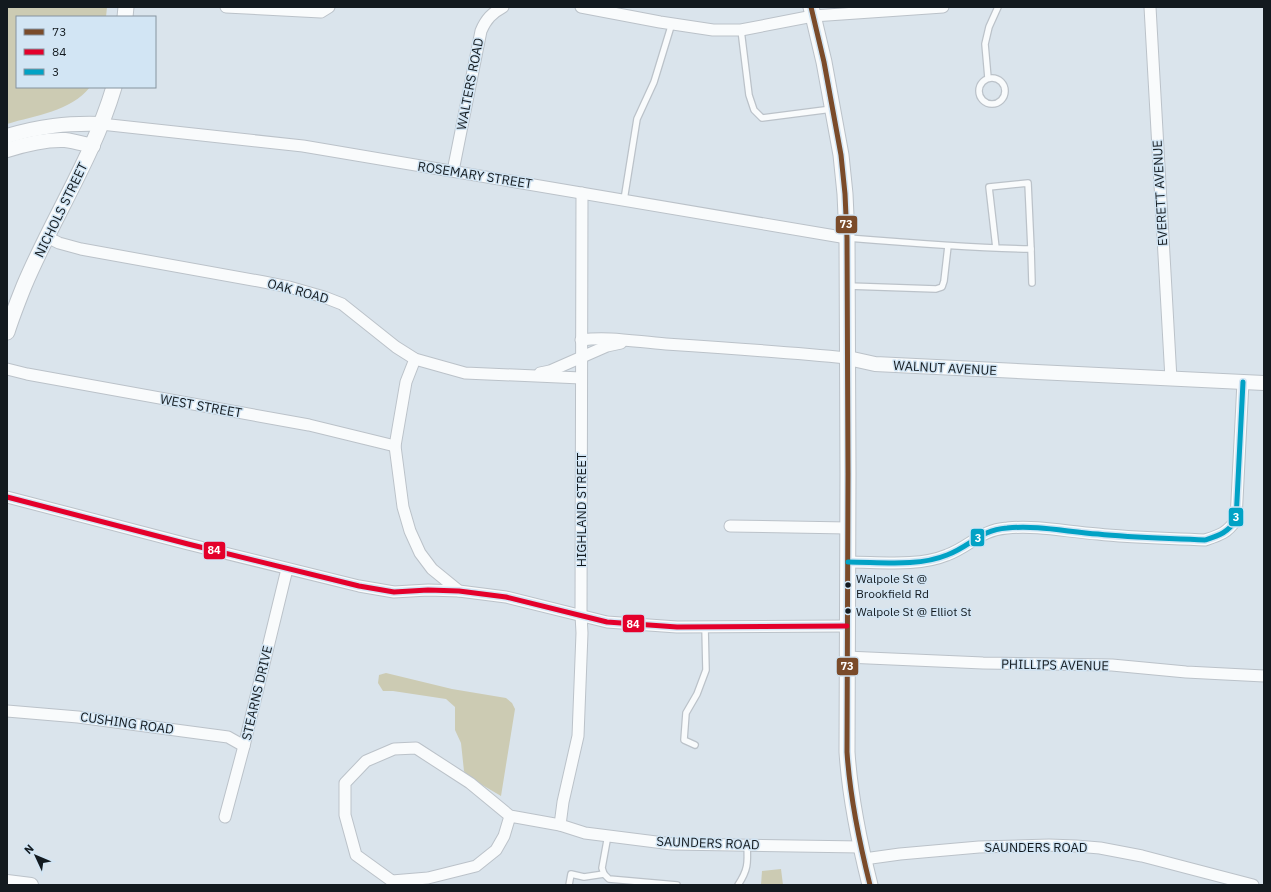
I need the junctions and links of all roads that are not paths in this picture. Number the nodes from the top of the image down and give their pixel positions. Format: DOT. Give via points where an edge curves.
graph roads {
  1 [pos="226,7"];
  2 [pos="329,7"];
  3 [pos="503,7"];
  4 [pos="581,7"];
  5 [pos="943,7"];
  6 [pos="998,7"];
  7 [pos="1150,7"];
  8 [pos="812,12"];
  9 [pos="672,23"];
  10 [pos="741,30"];
  11 [pos="988,78"];
  12 [pos="114,88"];
  13 [pos="832,109"];
  14 [pos="101,124"];
  15 [pos="7,136"];
  16 [pos="92,146"];
  17 [pos="7,150"];
  18 [pos="453,171"];
  19 [pos="582,192"];
  20 [pos="624,200"];
  21 [pos="47,237"];
  22 [pos="847,238"];
  23 [pos="948,246"];
  24 [pos="996,248"];
  25 [pos="1031,249"];
  26 [pos="1032,283"];
  27 [pos="847,286"];
  28 [pos="7,332"];
  29 [pos="581,340"];
  30 [pos="628,341"];
  31 [pos="581,357"];
  32 [pos="848,358"];
  33 [pos="415,359"];
  34 [pos="7,369"];
  35 [pos="532,375"];
  36 [pos="581,378"];
  37 [pos="1171,378"];
  38 [pos="1243,382"];
  39 [pos="1264,383"];
  40 [pos="395,446"];
  41 [pos="7,497"];
  42 [pos="730,526"];
  43 [pos="848,528"];
  44 [pos="848,562"];
  45 [pos="286,569"];
  46 [pos="459,591"];
  47 [pos="580,615"];
  48 [pos="847,626"];
  49 [pos="705,627"];
  50 [pos="846,657"];
  51 [pos="1264,676"];
  52 [pos="7,711"];
  53 [pos="244,746"];
  54 [pos="695,746"];
  55 [pos="510,816"];
  56 [pos="225,817"];
  57 [pos="560,825"];
  58 [pos="608,835"];
  59 [pos="748,845"];
  60 [pos="862,853"];
  61 [pos="604,874"];
  62 [pos="7,882"];
  63 [pos="31,885"];
  64 [pos="569,885"];
  65 [pos="678,885"];
  66 [pos="738,885"];
  67 [pos="870,885"];
  68 [pos="1253,885"];
  1 -- 2 [label="street" via="321,12"];
  3 -- 18 [label="street, WALTERS ROAD" via="493,12 481,31"];
  4 -- 9 [label="street"];
  5 -- 8 [label="street"];
  6 -- 11 [label="lane" via="985,44"];
  7 -- 37 [label="street, EVERETT AVENUE"];
  8 -- 10 [label="street"];
  8 -- 13 [label="main road"];
  9 -- 10 [label="street" via="713,30"];
  9 -- 20 [label="lane" via="654,82 637,119"];
  10 -- 13 [label="lane" via="749,95 754,110 762,118"];
  11 -- 11 [label="lane" via="981,84 979,92 987,102 995,103 1002,99 1005,87 997,78"];
  12 -- 14 [label="main road, NICHOLS STREET"];
  13 -- 22 [label="main road" via="841,155"];
  14 -- 15 [label="street" via="52,125"];
  14 -- 16 [label="main road, NICHOLS STREET"];
  14 -- 18 [label="street, ROSEMARY STREET" via="295,145"];
  16 -- 17 [label="street" via="53,140"];
  16 -- 21 [label="main road, NICHOLS STREET"];
  18 -- 19 [label="street, ROSEMARY STREET"];
  19 -- 20 [label="street, ROSEMARY STREET"];
  19 -- 29 [label="street, HIGHLAND STREET"];
  20 -- 22 [label="street, ROSEMARY STREET"];
  21 -- 28 [label="main road, NICHOLS STREET" via="24,285"];
  21 -- 33 [label="street, OAK ROAD" via="81,249 270,283 324,297 342,304"];
  22 -- 23 [label="lane"];
  22 -- 27 [label="main road"];
  23 -- 24 [label="lane"];
  23 -- 27 [label="lane" via="944,281 942,286 936,289"];
  24 -- 25 [label="lane"];
  24 -- 25 [label="lane" via="989,187 1028,183"];
  25 -- 26 [label="lane"];
  27 -- 32 [label="main road"];
  29 -- 30 [label="street, WALNUT AVENUE" via="611,338"];
  29 -- 31 [label="street, HIGHLAND STREET"];
  30 -- 31 [label="street, WALNUT AVENUE" via="607,346"];
  30 -- 32 [label="street, WALNUT AVENUE"];
  31 -- 35 [label="street, OAK ROAD" via="550,371"];
  31 -- 36 [label="street, HIGHLAND STREET"];
  32 -- 37 [label="street, WALNUT AVENUE" via="875,364"];
  32 -- 43 [label="main road"];
  33 -- 35 [label="street, OAK ROAD" via="466,373"];
  33 -- 40 [label="street" via="406,382"];
  34 -- 40 [label="street, WEST STREET" via="309,425"];
  35 -- 36 [label="street, OAK ROAD"];
  36 -- 47 [label="street, HIGHLAND STREET"];
  37 -- 38 [label="street, WALNUT AVENUE"];
  38 -- 39 [label="street, WALNUT AVENUE"];
  38 -- 44 [label="street" via="1236,520 1230,528 1218,535 1205,540 1099,534 1044,527 1008,528 991,530 948,555 921,562"];
  40 -- 46 [label="street" via="403,507 410,531 420,553 432,569"];
  41 -- 45 [label="street"];
  42 -- 43 [label="street"];
  43 -- 44 [label="main road"];
  44 -- 48 [label="main road"];
  45 -- 46 [label="street" via="394,592"];
  45 -- 53 [label="street, STEARNS DRIVE"];
  46 -- 47 [label="street" via="506,597"];
  47 -- 49 [label="street" via="607,622"];
  47 -- 57 [label="street, HIGHLAND STREET" via="582,633 578,736"];
  48 -- 49 [label="street"];
  48 -- 50 [label="main road"];
  49 -- 54 [label="lane" via="706,670 686,713 684,740"];
  50 -- 51 [label="street, PHILLIPS AVENUE" via="1112,665"];
  50 -- 60 [label="main road" via="846,752"];
  52 -- 53 [label="street, CUSHING ROAD" via="78,717 228,737"];
  53 -- 56 [label="street, STEARNS DRIVE"];
  55 -- 55 [label="street, SAUNDERS ROAD" via="470,783 416,748 394,749 366,761 345,783 345,815 356,855 392,881 428,878 476,866 496,850 504,836"];
  55 -- 57 [label="street, SAUNDERS ROAD"];
  57 -- 58 [label="street, SAUNDERS ROAD" via="585,833"];
  58 -- 59 [label="street, SAUNDERS ROAD" via="672,844"];
  58 -- 61 [label="lane" via="602,868"];
  59 -- 60 [label="street, SAUNDERS ROAD"];
  59 -- 66 [label="lane" via="748,864"];
  60 -- 67 [label="main road"];
  60 -- 68 [label="street, SAUNDERS ROAD" via="900,854 979,847 1076,846 1142,856"];
  61 -- 64 [label="lane" via="584,877 571,874"];
  61 -- 65 [label="lane" via="610,879"];
  62 -- 63 [label="street"];
}
